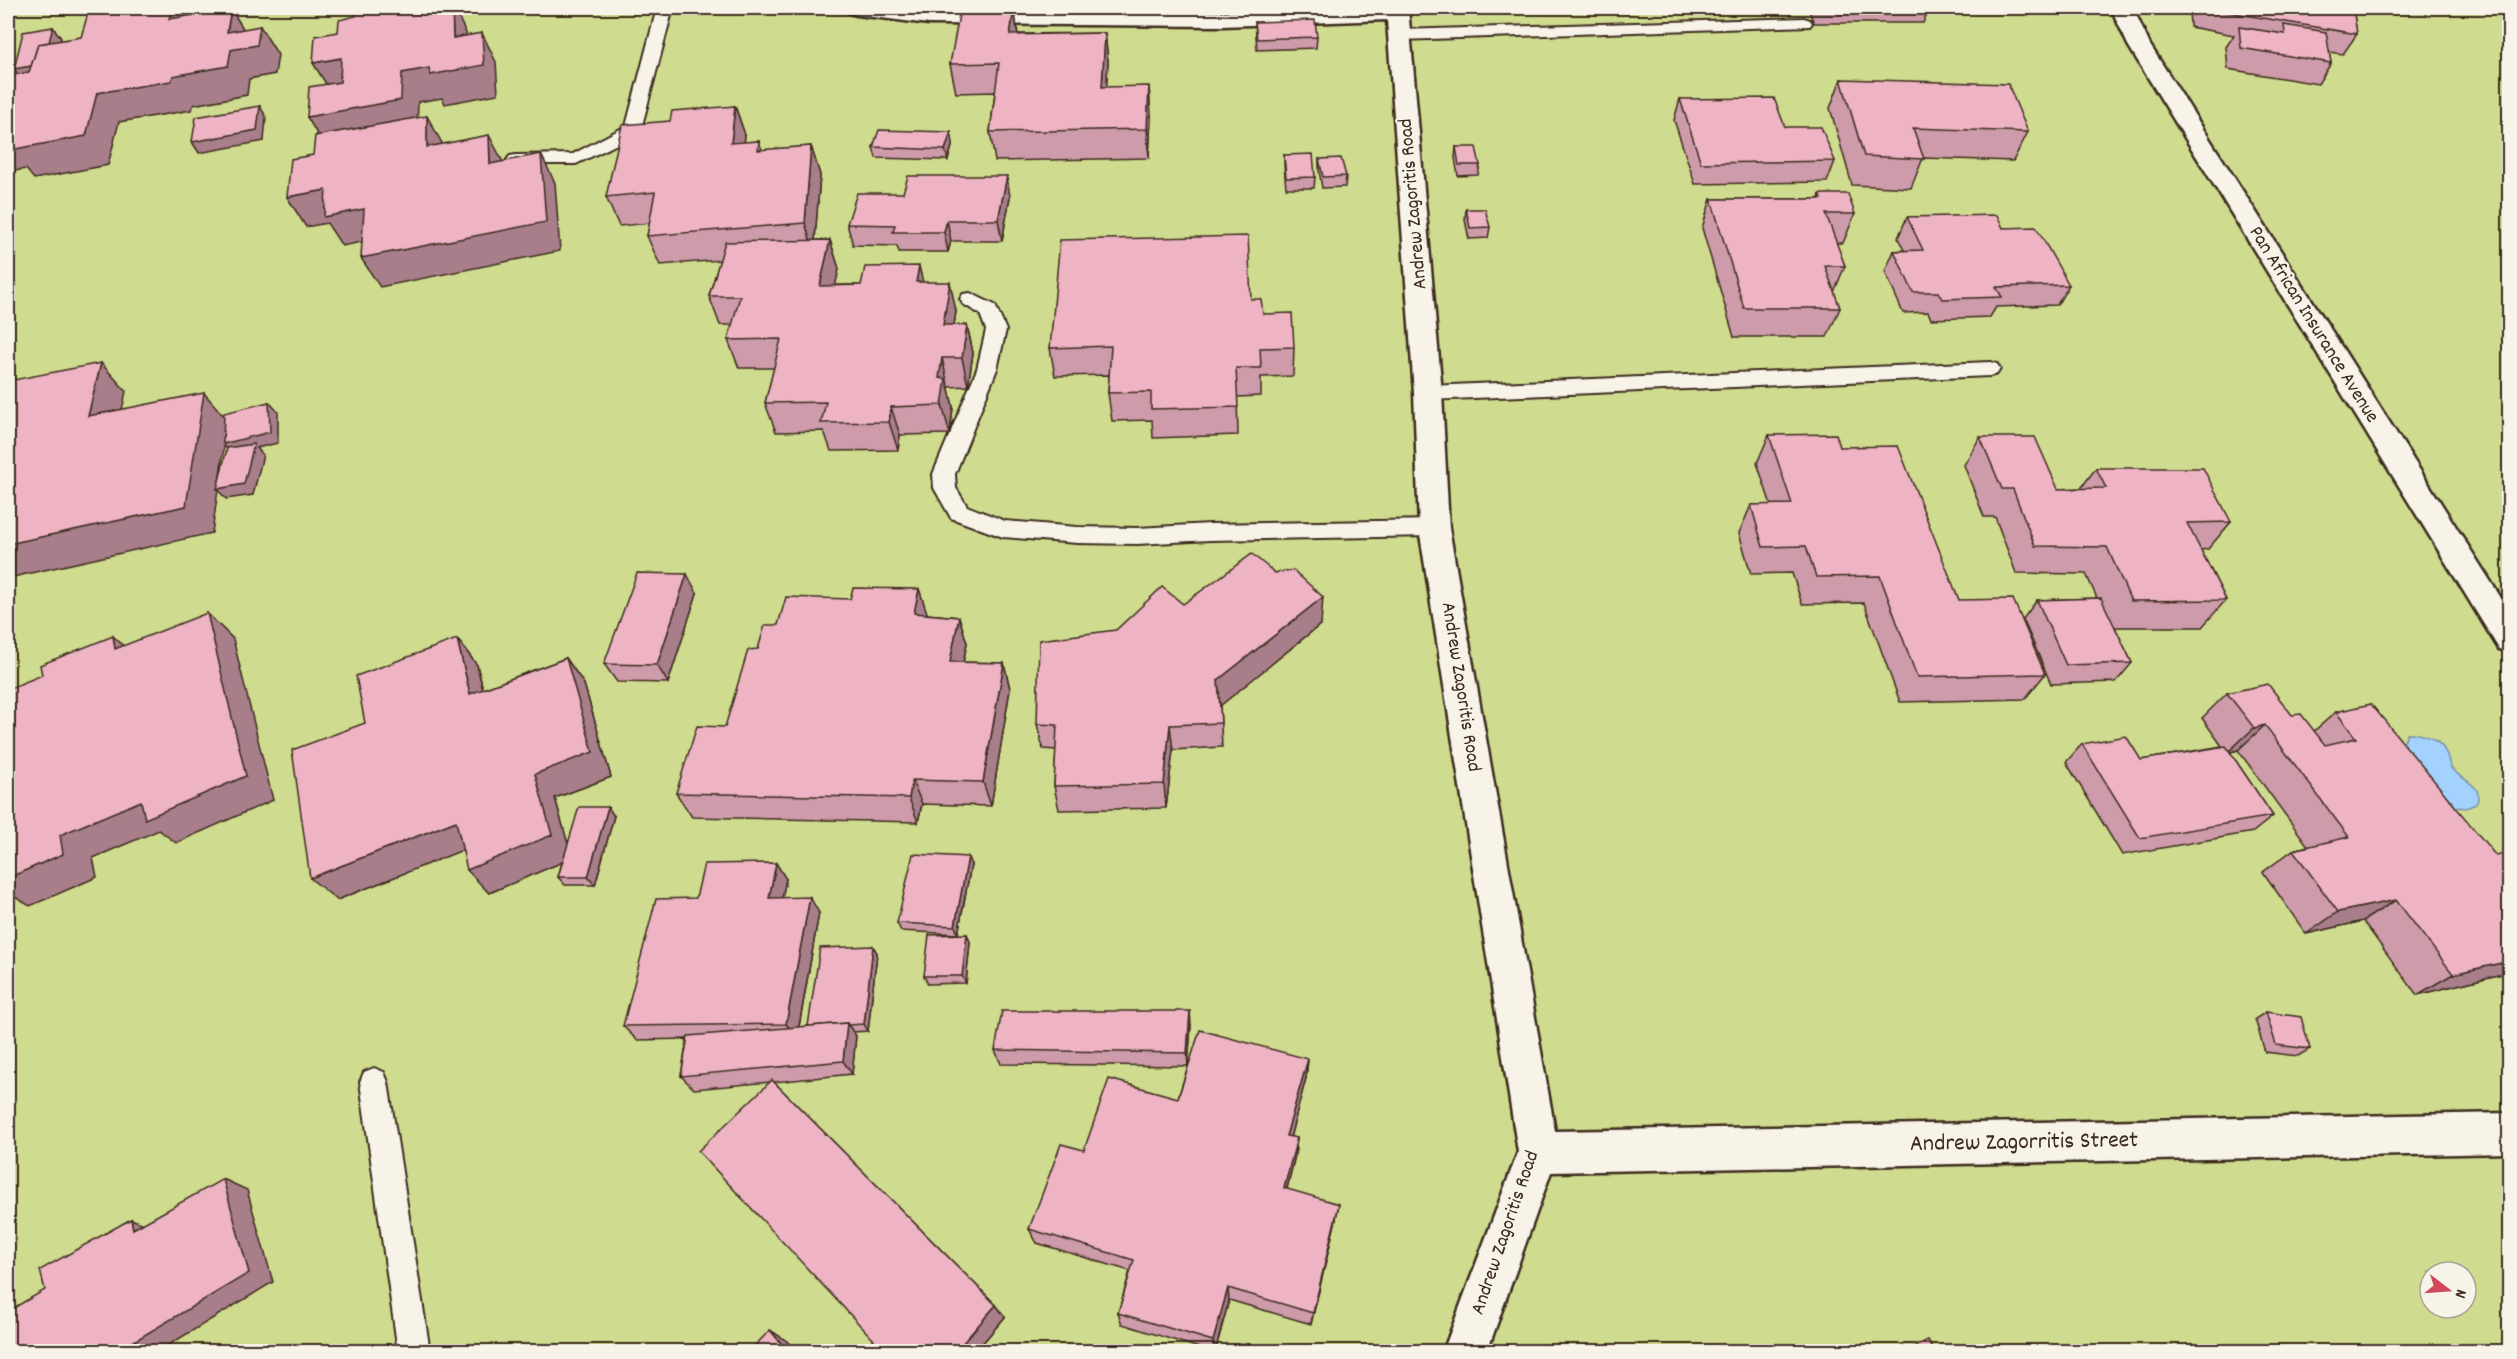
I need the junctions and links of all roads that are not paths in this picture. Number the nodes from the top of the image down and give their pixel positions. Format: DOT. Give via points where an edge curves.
graph roads {
  1 [pos="665,8"];
  2 [pos="857,8"];
  3 [pos="2122,8"];
  4 [pos="1398,18"];
  5 [pos="1804,23"];
  6 [pos="516,160"];
  7 [pos="970,299"];
  8 [pos="1990,369"];
  9 [pos="1428,393"];
  10 [pos="1434,528"];
  11 [pos="2510,640"];
  12 [pos="374,1082"];
  13 [pos="2510,1133"];
  14 [pos="1538,1152"];
  15 [pos="414,1352"];
  16 [pos="1465,1352"];
  1 -- 6 [label="lane" via="634,129 576,159"];
  2 -- 4 [label="street" via="929,18"];
  3 -- 11 [label="street, Pan African Insurance Avenue" via="2139,45"];
  4 -- 5 [label="lane"];
  4 -- 9 [label="street, Andrew Zagoritis Road"];
  7 -- 10 [label="lane" via="988,310 996,330 987,369 944,474 945,488 959,512 1003,529 1077,535"];
  8 -- 9 [label="lane"];
  9 -- 10 [label="street, Andrew Zagoritis Road"];
  10 -- 14 [label="street, Andrew Zagoritis Road"];
  12 -- 15 [label="lane"];
  13 -- 14 [label="street, Andrew Zagorritis Street"];
  14 -- 16 [label="street, Andrew Zagoritis Road"];
}
